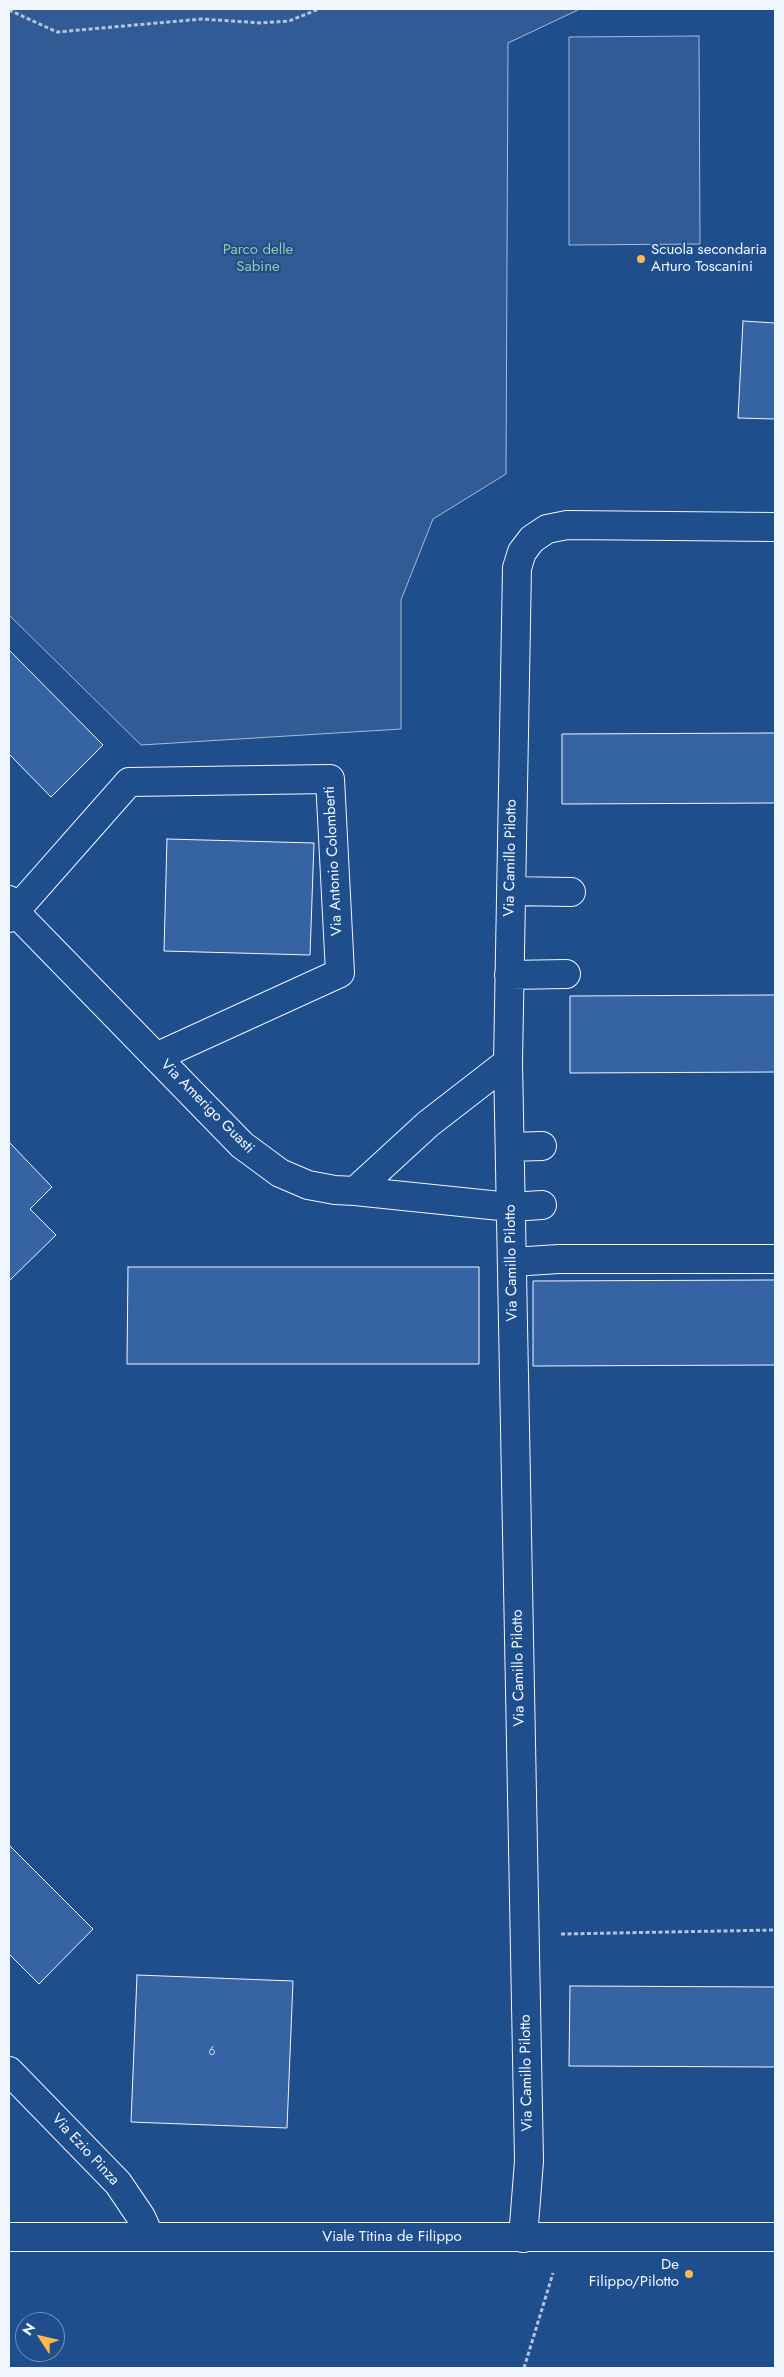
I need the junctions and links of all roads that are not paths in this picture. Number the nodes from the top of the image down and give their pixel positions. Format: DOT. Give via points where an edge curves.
graph roads {
  1 [pos="775,527"];
  2 [pos="510,891"];
  3 [pos="571,892"];
  4 [pos="11,910"];
  5 [pos="566,974"];
  6 [pos="509,975"];
  7 [pos="156,1057"];
  8 [pos="508,1062"];
  9 [pos="542,1146"];
  10 [pos="510,1147"];
  11 [pos="355,1191"];
  12 [pos="542,1205"];
  13 [pos="510,1207"];
  14 [pos="775,1258"];
  15 [pos="512,1262"];
  16 [pos="9,2071"];
  17 [pos="9,2237"];
  18 [pos="150,2237"];
  19 [pos="775,2237"];
  20 [pos="523,2238"];
  1 -- 2 [label="street, Via Camillo Pilotto" via="573,525 546,529 522,552 515,580"];
  2 -- 3 [label="street"];
  2 -- 6 [label="street, Via Camillo Pilotto"];
  4 -- 7 [label="street, Via Amerigo Guasti"];
  4 -- 7 [label="street, Via Antonio Colomberti" via="129,782 330,779 340,973"];
  5 -- 6 [label="street"];
  6 -- 8 [label="street, Via Camillo Pilotto"];
  7 -- 11 [label="street, Via Amerigo Guasti" via="242,1145 266,1164 308,1185"];
  8 -- 10 [label="street, Via Camillo Pilotto"];
  8 -- 11 [label="street" via="428,1124"];
  9 -- 10 [label="street"];
  10 -- 13 [label="street, Via Camillo Pilotto"];
  11 -- 13 [label="street, Via Amerigo Guasti"];
  12 -- 13 [label="street, Via Amerigo Guasti"];
  13 -- 15 [label="street, Via Camillo Pilotto"];
  14 -- 15 [label="street"];
  15 -- 20 [label="street, Via Camillo Pilotto" via="529,2161"];
  16 -- 18 [label="street, Via Ezio Pinza" via="113,2177 141,2217"];
  17 -- 18 [label="street, Viale Titina de Filippo"];
  18 -- 20 [label="street, Viale Titina de Filippo"];
  19 -- 20 [label="street, Viale Titina de Filippo"];
}
